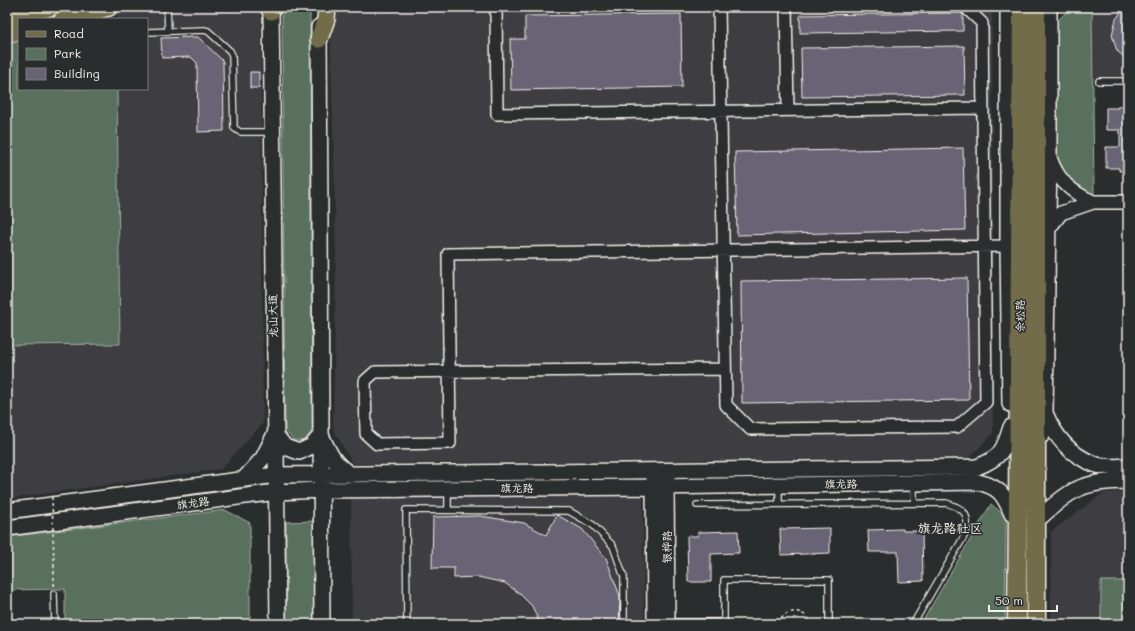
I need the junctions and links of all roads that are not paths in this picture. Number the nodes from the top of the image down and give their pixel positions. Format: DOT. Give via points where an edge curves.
graph roads {
  1 [pos="50,7"];
  2 [pos="109,7"];
  3 [pos="167,7"];
  4 [pos="496,7"];
  5 [pos="719,7"];
  6 [pos="786,7"];
  7 [pos="964,7"];
  8 [pos="1008,7"];
  9 [pos="1022,7"];
  10 [pos="1036,7"];
  11 [pos="1049,7"];
  12 [pos="271,8"];
  13 [pos="320,8"];
  14 [pos="17,18"];
  15 [pos="67,18"];
  16 [pos="168,31"];
  17 [pos="148,32"];
  18 [pos="7,34"];
  19 [pos="319,39"];
  20 [pos="1099,81"];
  21 [pos="1128,81"];
  22 [pos="983,108"];
  23 [pos="788,110"];
  24 [pos="721,111"];
  25 [pos="271,132"];
  26 [pos="1049,154"];
  27 [pos="1093,202"];
  28 [pos="1128,202"];
  29 [pos="1048,231"];
  30 [pos="985,246"];
  31 [pos="1008,246"];
  32 [pos="724,250"];
  33 [pos="725,369"];
  34 [pos="449,372"];
  35 [pos="1045,413"];
  36 [pos="1011,427"];
  37 [pos="275,434"];
  38 [pos="321,435"];
  39 [pos="1128,466"];
  40 [pos="1036,469"];
  41 [pos="660,470"];
  42 [pos="276,475"];
  43 [pos="321,475"];
  44 [pos="352,475"];
  45 [pos="244,479"];
  46 [pos="448,481"];
  47 [pos="1128,481"];
  48 [pos="914,483"];
  49 [pos="779,486"];
  50 [pos="660,487"];
  51 [pos="321,490"];
  52 [pos="276,492"];
  53 [pos="914,503"];
  54 [pos="779,504"];
  55 [pos="697,505"];
  56 [pos="448,510"];
  57 [pos="7,511"];
  58 [pos="1012,514"];
  59 [pos="1036,521"];
  60 [pos="7,528"];
  61 [pos="1018,558"];
  62 [pos="54,594"];
  63 [pos="663,623"];
  64 [pos="724,623"];
  65 [pos="55,624"];
  66 [pos="278,624"];
  67 [pos="322,624"];
  68 [pos="407,624"];
  69 [pos="624,624"];
  70 [pos="829,624"];
  71 [pos="913,624"];
  72 [pos="1017,624"];
  73 [pos="1036,624"];
  1 -- 14 [label="main road"];
  2 -- 15 [label="main road"];
  3 -- 16 [label="lane"];
  4 -- 24 [label="street" via="497,114"];
  5 -- 24 [label="street"];
  6 -- 23 [label="street"];
  7 -- 22 [label="street" via="982,23"];
  8 -- 31 [label="main road"];
  9 -- 61 [label="highway, 余松路"];
  10 -- 40 [label="highway, 余松路"];
  11 -- 26 [label="main road"];
  12 -- 25 [label="main road, 龙山大道"];
  13 -- 19 [label="main road" via="326,19"];
  14 -- 18 [label="main road"];
  16 -- 17 [label="lane"];
  16 -- 25 [label="lane" via="204,30 230,51 234,128 240,132"];
  19 -- 38 [label="main road"];
  20 -- 21 [label="lane"];
  22 -- 23 [label="street"];
  22 -- 30 [label="street"];
  23 -- 24 [label="street"];
  24 -- 32 [label="street"];
  25 -- 37 [label="main road, 龙山大道"];
  26 -- 27 [label="street" via="1054,170 1061,180 1080,196"];
  26 -- 29 [label="main road"];
  27 -- 28 [label="street"];
  27 -- 29 [label="street" via="1061,213"];
  29 -- 35 [label="main road"];
  30 -- 31 [label="street"];
  30 -- 32 [label="street"];
  30 -- 33 [label="street" via="986,402 957,427 750,429 726,405"];
  31 -- 36 [label="main road"];
  32 -- 33 [label="street"];
  32 -- 34 [label="street" via="448,254"];
  33 -- 34 [label="street"];
  34 -- 34 [label="street" via="450,443 377,444 366,434 365,381 375,372"];
  35 -- 39 [label="main road" via="1058,438 1081,457 1094,464"];
  35 -- 40 [label="main road"];
  36 -- 41 [label="main road" via="1004,448 998,456 978,468"];
  36 -- 58 [label="main road"];
  37 -- 38 [label="main road" via="285,447 299,452 312,446"];
  37 -- 42 [label="main road, 龙山大道"];
  37 -- 45 [label="main road" via="263,458"];
  38 -- 43 [label="main road"];
  38 -- 44 [label="main road" via="340,468"];
  40 -- 59 [label="highway, 余松路"];
  41 -- 46 [label="main road"];
  41 -- 50 [label="main road, 银桦路"];
  42 -- 43 [label="main road"];
  42 -- 45 [label="main road"];
  42 -- 52 [label="main road, 龙山大道"];
  43 -- 44 [label="main road"];
  43 -- 51 [label="main road"];
  44 -- 46 [label="main road"];
  45 -- 57 [label="main road"];
  46 -- 50 [label="main road, 旗龙路"];
  46 -- 51 [label="main road, 旗龙路"];
  46 -- 56 [label="lane"];
  47 -- 59 [label="main road" via="1086,485 1068,493"];
  48 -- 49 [label="main road, 旗龙路"];
  48 -- 53 [label="lane"];
  48 -- 58 [label="main road, 旗龙路" via="978,482 990,485 999,490 1006,499"];
  49 -- 50 [label="main road, 旗龙路"];
  49 -- 54 [label="lane"];
  50 -- 63 [label="main road, 银桦路"];
  51 -- 52 [label="main road, 旗龙路"];
  51 -- 67 [label="main road"];
  52 -- 60 [label="main road, 旗龙路"];
  52 -- 66 [label="main road, 龙山大道"];
  53 -- 54 [label="lane"];
  53 -- 71 [label="lane" via="946,503 958,506 965,512 968,522 966,533"];
  54 -- 55 [label="lane"];
  56 -- 68 [label="lane" via="406,510"];
  56 -- 69 [label="lane" via="570,511 593,525 613,546 624,577"];
  58 -- 61 [label="main road"];
  59 -- 73 [label="highway, 余松路"];
  61 -- 72 [label="highway, 余松路"];
  62 -- 65 [label="lane"];
  63 -- 64 [label="lane"];
  64 -- 70 [label="lane" via="724,580 829,580"];
}
